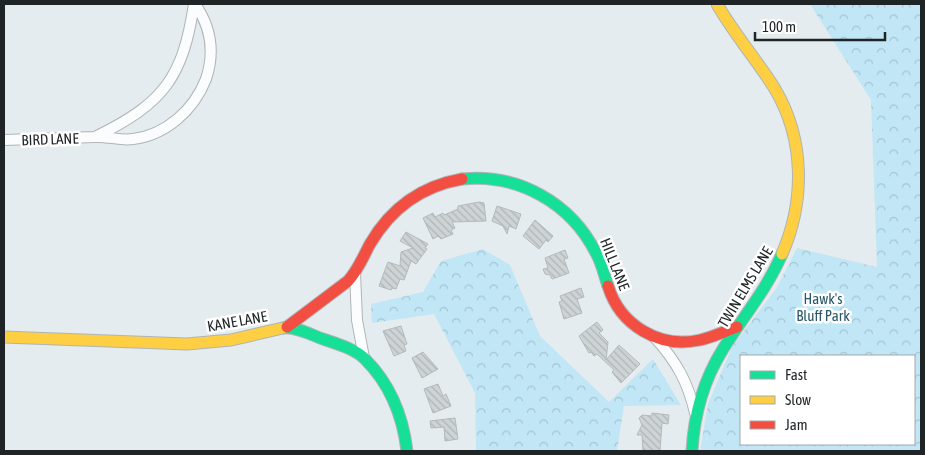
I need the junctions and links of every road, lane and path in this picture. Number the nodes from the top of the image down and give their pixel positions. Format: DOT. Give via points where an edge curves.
graph roads {
  1 [pos="195,4"];
  2 [pos="716,4"];
  3 [pos="96,137"];
  4 [pos="4,140"];
  5 [pos="356,273"];
  6 [pos="737,327"];
  7 [pos="287,328"];
  8 [pos="4,337"];
  9 [pos="656,338"];
  10 [pos="364,358"];
  11 [pos="695,413"];
  12 [pos="407,451"];
  13 [pos="692,451"];
  1 -- 3 [label="street, BIRD LANE" via="186,49 168,84 147,107"];
  1 -- 3 [label="street, BIRD LANE" via="205,19 211,39 208,72 197,99 174,122 147,135 132,139"];
  2 -- 6 [label="street, TWIN ELMS LANE" via="780,97 791,123 799,171 798,198 784,253 766,287"];
  3 -- 4 [label="street, BIRD LANE"];
  5 -- 7 [label="street" via="321,305"];
  5 -- 9 [label="street, HILL LANE" via="376,231 395,210 416,195 454,180 476,177 499,179 528,186 564,209 579,225 598,255 615,304 628,321"];
  5 -- 10 [label="street" via="357,320"];
  6 -- 9 [label="street" via="700,340"];
  6 -- 11 [label="street, TWIN ELMS LANE" via="718,357"];
  7 -- 8 [label="street, KANE LANE" via="231,340 186,344"];
  7 -- 10 [label="street, KANE LANE" via="328,340"];
  9 -- 11 [label="street" via="679,367"];
  10 -- 12 [label="street, KANE LANE" via="399,411"];
  11 -- 13 [label="street, TWIN ELMS LANE"];
}
